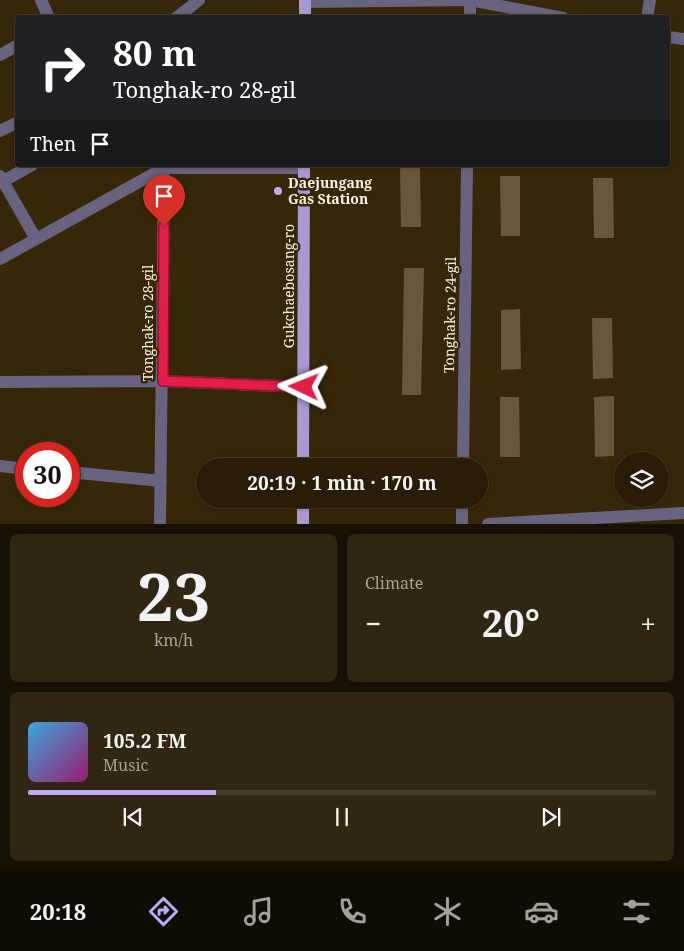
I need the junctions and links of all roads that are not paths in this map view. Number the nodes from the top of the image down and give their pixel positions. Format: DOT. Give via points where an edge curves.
graph roads {
  1 [pos="41,0"];
  2 [pos="199,0"];
  3 [pos="470,0"];
  4 [pos="650,0"];
  5 [pos="305,1"];
  6 [pos="48,15"];
  7 [pos="180,15"];
  8 [pos="305,15"];
  9 [pos="470,15"];
  10 [pos="548,15"];
  11 [pos="648,15"];
  12 [pos="670,37"];
  13 [pos="684,40"];
  14 [pos="15,47"];
  15 [pos="0,55"];
  16 [pos="15,124"];
  17 [pos="0,131"];
  18 [pos="28,167"];
  19 [pos="161,167"];
  20 [pos="163,167"];
  21 [pos="304,167"];
  22 [pos="467,167"];
  23 [pos="1,180"];
  24 [pos="36,239"];
  25 [pos="0,259"];
  26 [pos="163,381"];
  27 [pos="0,382"];
  28 [pos="304,387"];
  29 [pos="303,458"];
  30 [pos="463,458"];
  31 [pos="0,466"];
  32 [pos="15,467"];
  33 [pos="80,473"];
  34 [pos="161,481"];
  35 [pos="303,508"];
  36 [pos="462,508"];
  37 [pos="684,513"];
  38 [pos="160,524"];
  39 [pos="303,524"];
  40 [pos="462,524"];
  41 [pos="488,524"];
  1 -- 6 [label="street"];
  2 -- 7 [label="street"];
  3 -- 5 [label="street"];
  3 -- 9 [label="street"];
  3 -- 10 [label="street"];
  4 -- 11 [label="street"];
  5 -- 8 [label="main road"];
  12 -- 13 [label="street"];
  14 -- 15 [label="street"];
  16 -- 17 [label="street"];
  18 -- 23 [label="street"];
  19 -- 24 [label="street"];
  20 -- 26 [label="street, Tonghak-ro 28-gil"];
  21 -- 28 [label="main road, Gukchaebosang-ro"];
  22 -- 30 [label="street, Tonghak-ro 24-gil"];
  23 -- 24 [label="street"];
  24 -- 25 [label="street"];
  26 -- 27 [label="street"];
  26 -- 28 [label="street"];
  26 -- 34 [label="street, Tonghak-ro 28-gil"];
  28 -- 29 [label="main road, Gukchaebosang-ro"];
  31 -- 32 [label="street"];
  33 -- 34 [label="street"];
  34 -- 38 [label="street, Tonghak-ro 28-gil"];
  35 -- 39 [label="main road"];
  36 -- 40 [label="street"];
  37 -- 41 [label="street"];
}
